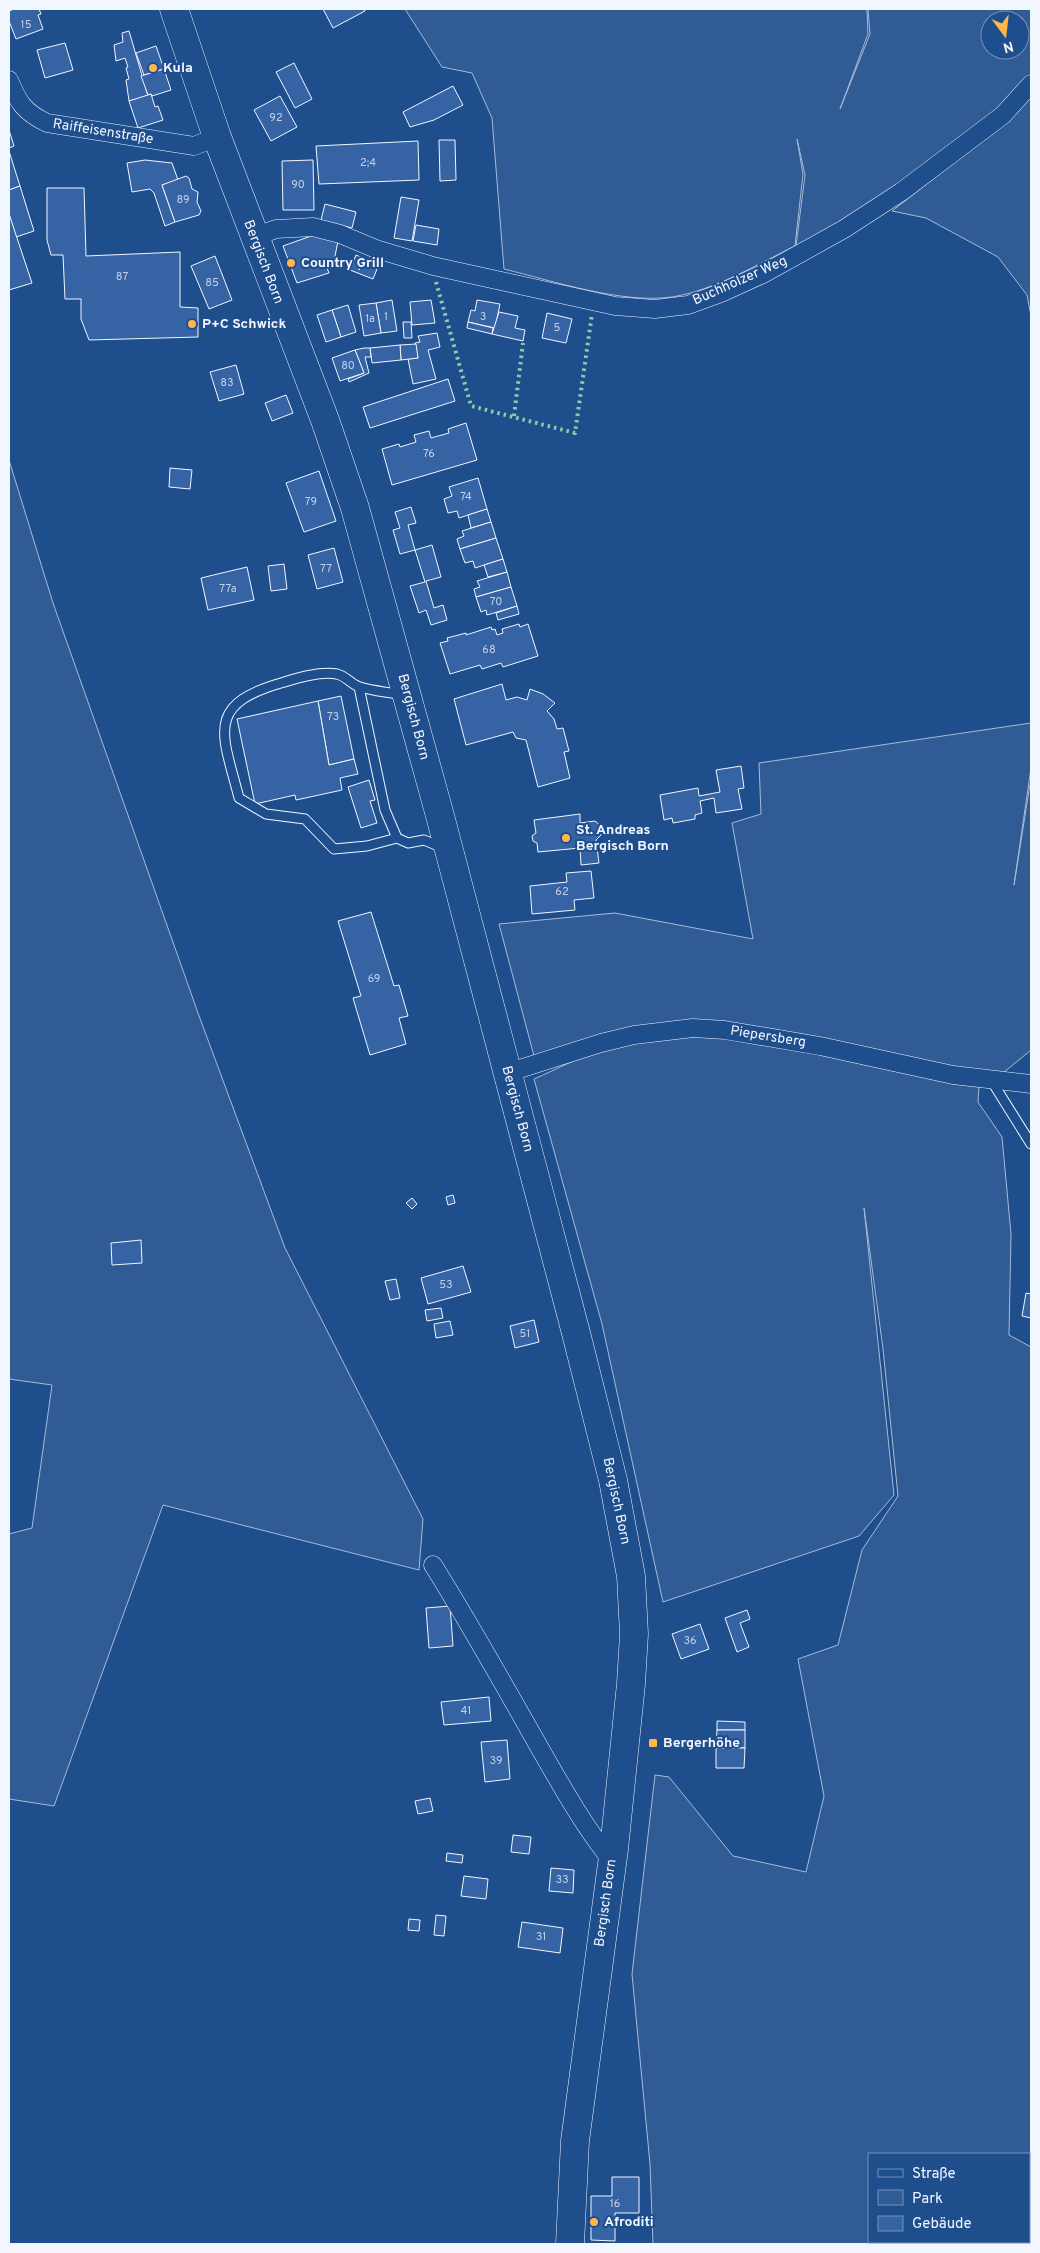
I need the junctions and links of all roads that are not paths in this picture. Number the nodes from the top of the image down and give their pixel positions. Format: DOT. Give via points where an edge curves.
graph roads {
  1 [pos="174,9"];
  2 [pos="9,80"];
  3 [pos="1031,84"];
  4 [pos="217,137"];
  5 [pos="254,237"];
  6 [pos="359,687"];
  7 [pos="407,696"];
  8 [pos="397,838"];
  9 [pos="448,850"];
  10 [pos="507,1072"];
  11 [pos="991,1080"];
  12 [pos="1031,1084"];
  13 [pos="1031,1144"];
  14 [pos="433,1565"];
  15 [pos="613,1855"];
  16 [pos="570,2244"];
  1 -- 4 [label="main road, Bergisch Born"];
  2 -- 4 [label="street, Raiffeisenstraße" via="29,114 47,123 194,146"];
  3 -- 5 [label="street, Buchholzer Weg" via="995,121 901,192 844,229 765,273 688,304 655,309 615,306 433,266 313,227 276,229"];
  4 -- 5 [label="main road, Bergisch Born"];
  5 -- 7 [label="main road, Bergisch Born" via="355,508"];
  6 -- 7 [label="lane"];
  6 -- 8 [label="lane" via="385,810"];
  6 -- 8 [label="lane" via="339,675 327,674 287,681 249,693 231,708 226,717 224,738 229,762 239,798 266,814 305,819 334,850"];
  7 -- 9 [label="main road, Bergisch Born"];
  8 -- 9 [label="lane" via="408,842 424,840"];
  9 -- 10 [label="main road, Bergisch Born"];
  10 -- 11 [label="street, Piepersberg" via="600,1043 693,1028 725,1030 820,1046 953,1075"];
  10 -- 15 [label="main road, Bergisch Born" via="601,1433 631,1576 633,1659"];
  11 -- 12 [label="street, Piepersberg"];
  11 -- 13 [label="lane"];
  14 -- 15 [label="street" via="477,1634 563,1788 596,1841"];
  15 -- 16 [label="main road, Bergisch Born" via="575,2141"];
}
